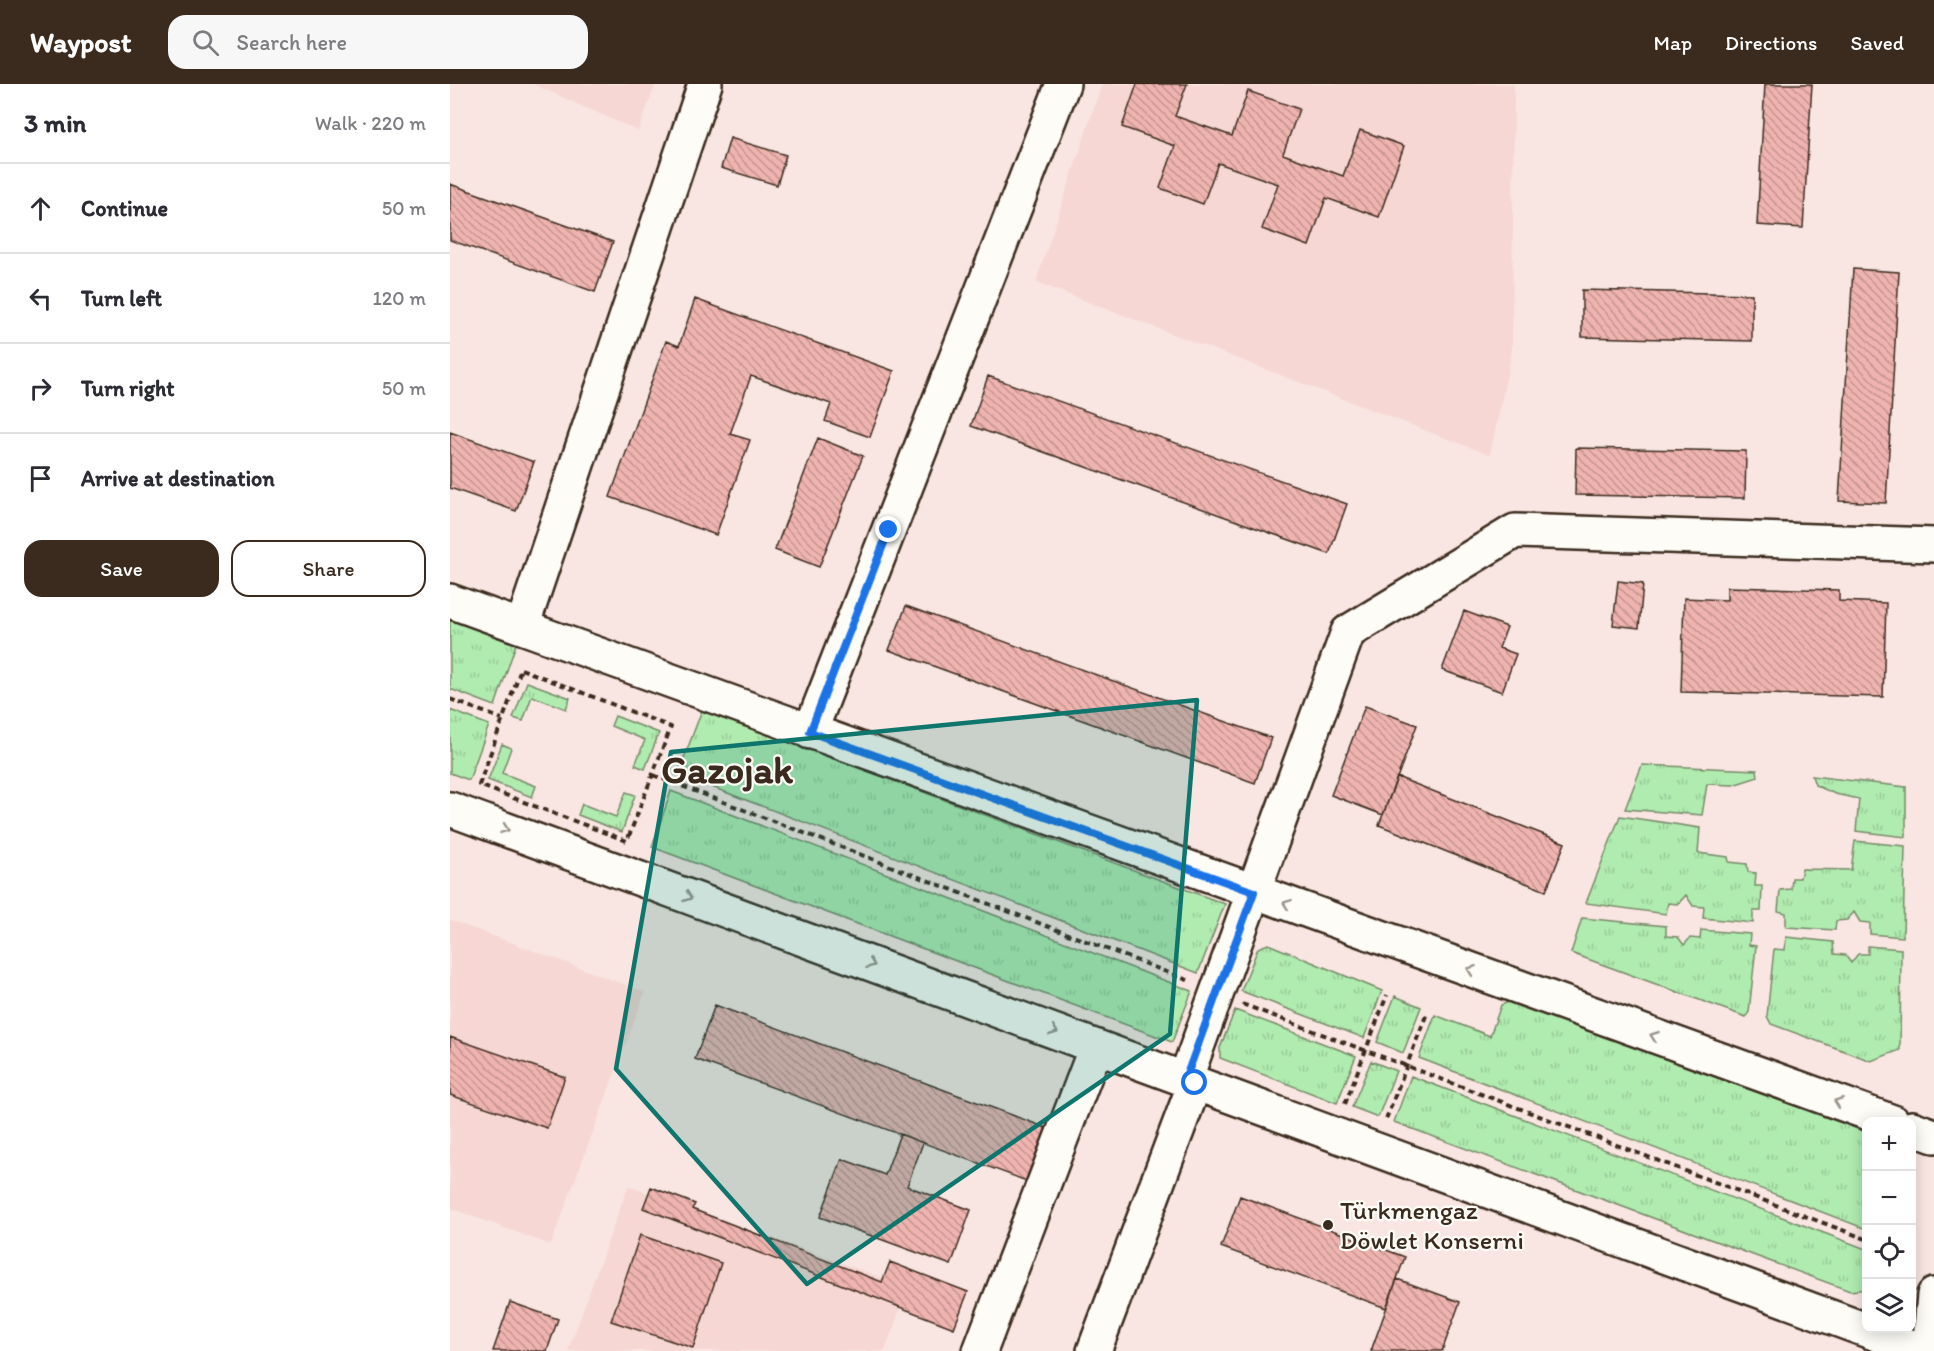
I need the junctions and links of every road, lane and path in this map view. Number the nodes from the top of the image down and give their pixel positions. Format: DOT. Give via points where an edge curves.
graph roads {
  1 [pos="705,84"];
  2 [pos="1063,84"];
  3 [pos="1934,545"];
  4 [pos="450,601"];
  5 [pos="522,627"];
  6 [pos="450,699"];
  7 [pos="502,719"];
  8 [pos="810,732"];
  9 [pos="653,775"];
  10 [pos="450,809"];
  11 [pos="1254,892"];
  12 [pos="1196,984"];
  13 [pos="1387,995"];
  14 [pos="1233,1001"];
  15 [pos="1427,1013"];
  16 [pos="1096,1047"];
  17 [pos="1365,1051"];
  18 [pos="1406,1066"];
  19 [pos="1190,1082"];
  20 [pos="1345,1104"];
  21 [pos="1879,1117"];
  22 [pos="1386,1119"];
  23 [pos="1916,1130"];
  24 [pos="1934,1136"];
  25 [pos="1862,1237"];
  26 [pos="1934,1295"];
  27 [pos="980,1351"];
  28 [pos="1094,1351"];
  29 [pos="1923,1351"];
  30 [pos="1929,1351"];
  1 -- 5 [label="street"];
  2 -- 8 [label="street"];
  3 -- 11 [label="street" via="1515,531 1348,632"];
  4 -- 5 [label="street"];
  5 -- 8 [label="street"];
  6 -- 7 [label="path"];
  7 -- 9 [label="path" via="521,669 671,727"];
  7 -- 9 [label="path" via="479,785 627,842"];
  8 -- 11 [label="street"];
  9 -- 12 [label="path"];
  10 -- 16 [label="street, one-way"];
  11 -- 19 [label="street"];
  21 -- 11 [label="street, one-way"];
  13 -- 17 [label="path"];
  14 -- 17 [label="path"];
  15 -- 18 [label="path"];
  16 -- 19 [label="street"];
  16 -- 27 [label="street"];
  17 -- 18 [label="path"];
  17 -- 20 [label="path"];
  18 -- 22 [label="path"];
  18 -- 25 [label="path"];
  19 -- 28 [label="street"];
  19 -- 29 [label="street"];
  23 -- 24 [label="street"];
  26 -- 30 [label="street"];
}
